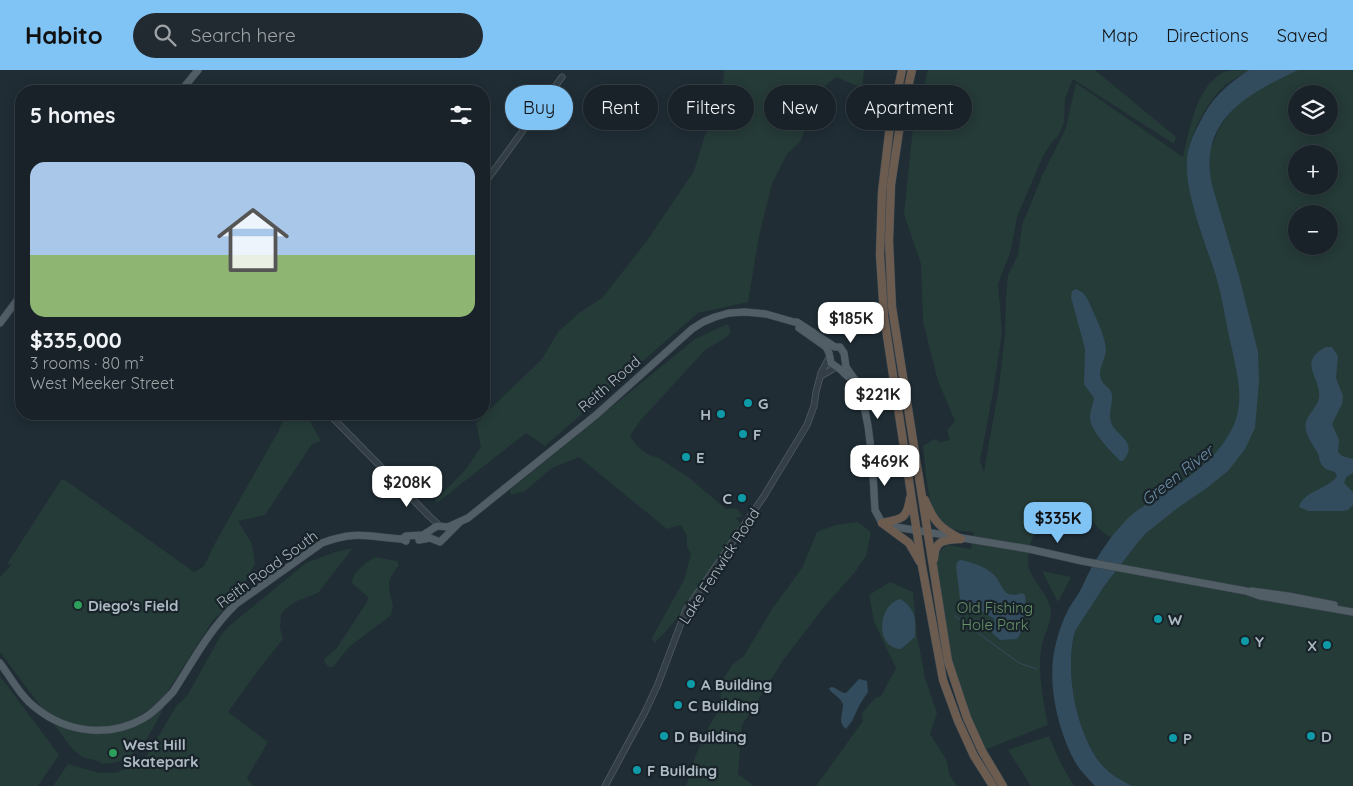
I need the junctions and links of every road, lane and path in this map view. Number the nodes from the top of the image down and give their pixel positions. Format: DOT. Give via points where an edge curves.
graph roads {
  1 [pos="198,70"];
  2 [pos="902,70"];
  3 [pos="912,70"];
  4 [pos="562,78"];
  5 [pos="186,85"];
  6 [pos="490,176"];
  7 [pos="15,303"];
  8 [pos="0,323"];
  9 [pos="831,353"];
  10 [pos="844,361"];
  11 [pos="836,367"];
  12 [pos="821,376"];
  13 [pos="859,389"];
  14 [pos="335,420"];
  15 [pos="920,489"];
  16 [pos="911,491"];
  17 [pos="429,516"];
  18 [pos="459,523"];
  19 [pos="882,523"];
  20 [pos="442,527"];
  21 [pos="431,530"];
  22 [pos="918,531"];
  23 [pos="927,532"];
  24 [pos="445,537"];
  25 [pos="961,538"];
  26 [pos="402,539"];
  27 [pos="432,539"];
  28 [pos="922,566"];
  29 [pos="933,566"];
  30 [pos="1246,591"];
  31 [pos="1353,611"];
  32 [pos="0,663"];
  33 [pos="605,786"];
  34 [pos="993,786"];
  35 [pos="1003,786"];
  1 -- 5 [label="main road"];
  2 -- 16 [label="highway" via="884,164 880,255 884,316"];
  3 -- 15 [label="highway" via="893,167 889,268"];
  4 -- 6 [label="street"];
  7 -- 8 [label="main road"];
  9 -- 10 [label="main road, Reith Road" via="841,348"];
  9 -- 11 [label="main road, Reith Road" via="831,363"];
  9 -- 12 [label="street, Lake Fenwick Road"];
  9 -- 18 [label="main road, Reith Road" via="804,326 766,314 729,313 703,322 596,415"];
  10 -- 11 [label="main road"];
  10 -- 13 [label="main road, Reith Road"];
  11 -- 12 [label="street"];
  11 -- 13 [label="main road, Reith Road" via="845,372"];
  12 -- 33 [label="street, Lake Fenwick Road" via="807,425 764,496 686,610 658,684"];
  13 -- 19 [label="main road, Reith Road" via="868,426 875,510"];
  14 -- 17 [label="street"];
  15 -- 23 [label="highway"];
  15 -- 25 [label="highway" via="933,519 943,529"];
  16 -- 19 [label="highway" via="905,515"];
  16 -- 22 [label="highway"];
  17 -- 20 [label="street"];
  17 -- 21 [label="street"];
  18 -- 20 [label="main road, Reith Road"];
  18 -- 24 [label="main road, Reith Road"];
  19 -- 22 [label="main road"];
  19 -- 28 [label="highway" via="909,543"];
  20 -- 21 [label="main road, Reith Road South" via="436,526"];
  20 -- 24 [label="main road" via="447,532"];
  21 -- 26 [label="main road, Reith Road South"];
  21 -- 27 [label="main road"];
  22 -- 23 [label="main road"];
  22 -- 28 [label="highway"];
  23 -- 25 [label="main road"];
  23 -- 29 [label="highway"];
  24 -- 27 [label="main road, Reith Road South" via="438,542"];
  25 -- 29 [label="highway" via="939,543 934,551"];
  25 -- 30 [label="main road"];
  26 -- 27 [label="main road, Reith Road South"];
  26 -- 32 [label="main road, Reith Road South" via="361,534 322,543 236,604 219,621 173,692 144,718 127,726 102,731 77,729 50,717 20,691"];
  28 -- 34 [label="highway" via="943,680 974,756"];
  29 -- 35 [label="highway" via="945,645 954,680 982,751"];
  30 -- 31 [label="main road"];
  30 -- 31 [label="main road" via="1288,596"];
}
